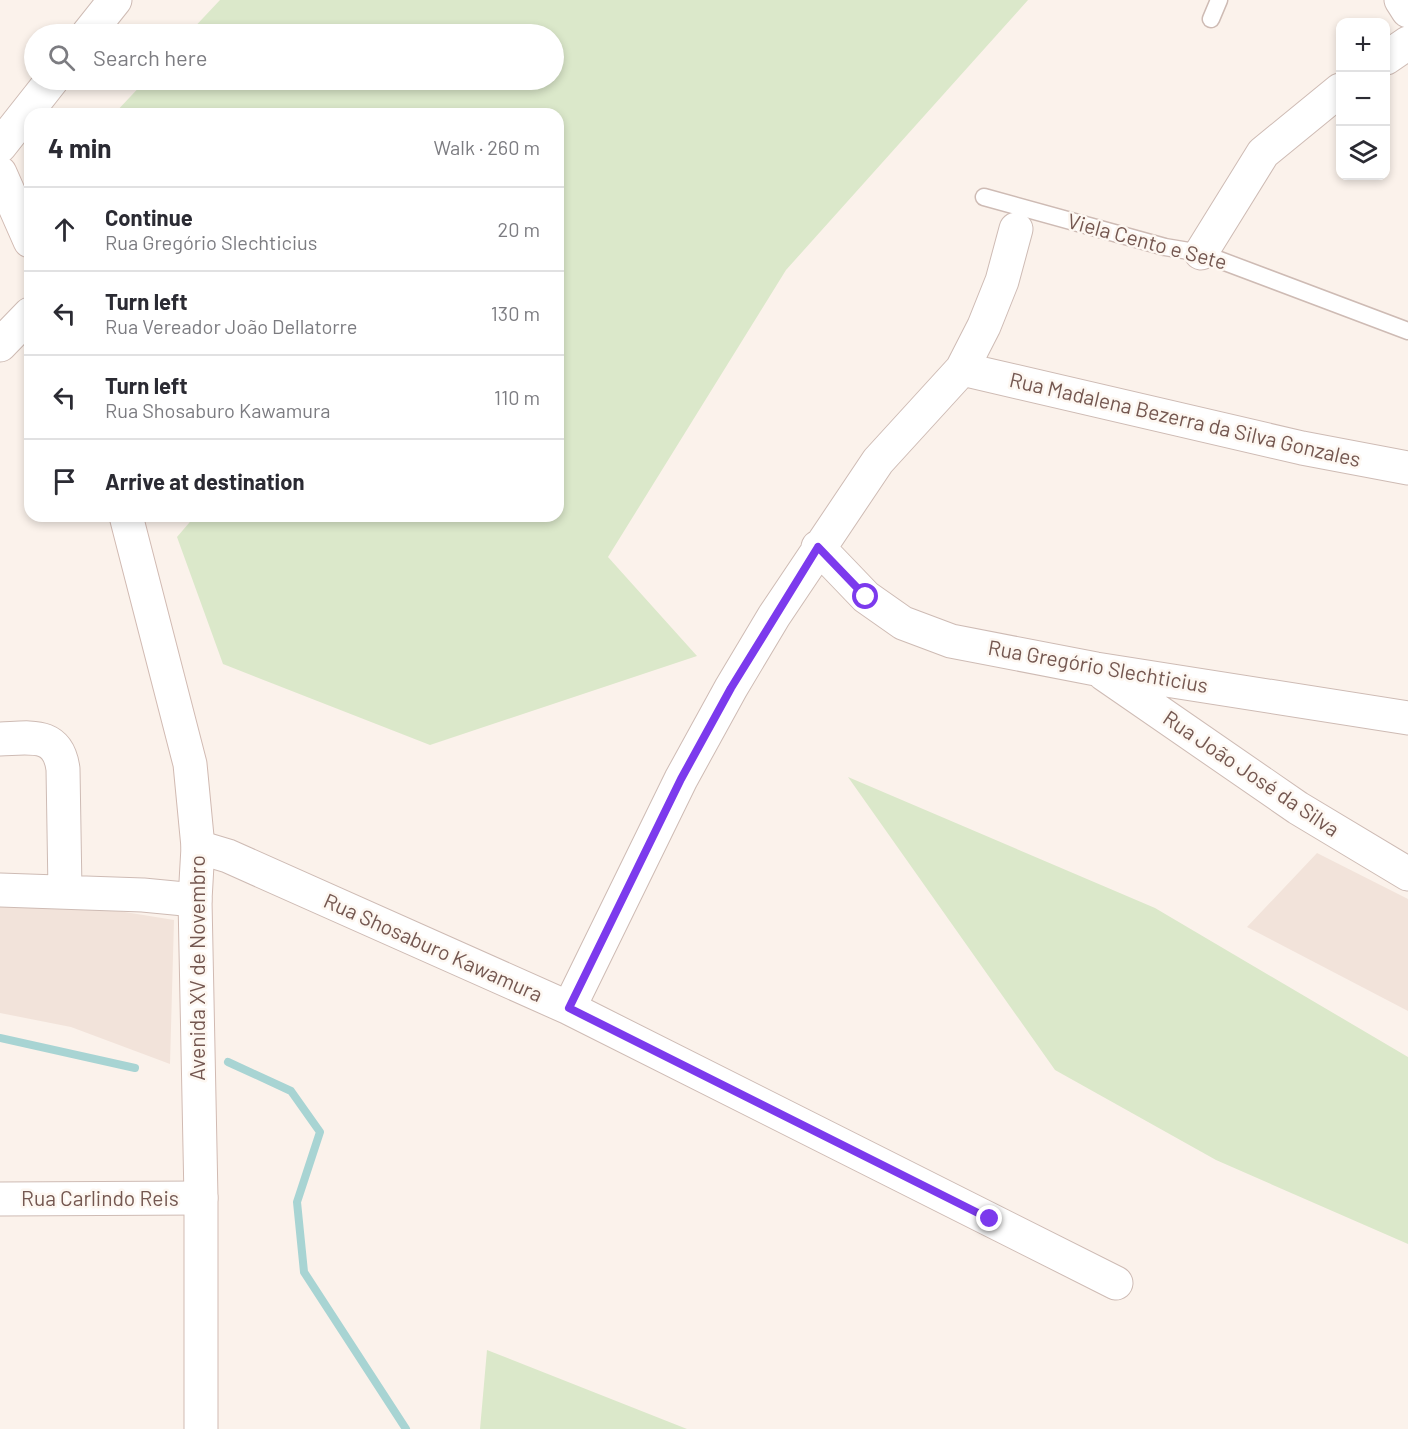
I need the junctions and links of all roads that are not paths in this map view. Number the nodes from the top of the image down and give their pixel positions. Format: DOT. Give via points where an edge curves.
graph roads {
  1 [pos="116,0"];
  2 [pos="1219,0"];
  3 [pos="1401,0"];
  4 [pos="1408,11"];
  5 [pos="1211,19"];
  6 [pos="96,24"];
  7 [pos="1408,43"];
  8 [pos="1390,55"];
  9 [pos="44,90"];
  10 [pos="1336,94"];
  11 [pos="30,108"];
  12 [pos="24,116"];
  13 [pos="0,146"];
  14 [pos="0,173"];
  15 [pos="984,197"];
  16 [pos="24,227"];
  17 [pos="1016,229"];
  18 [pos="1201,253"];
  19 [pos="24,320"];
  20 [pos="1408,331"];
  21 [pos="0,345"];
  22 [pos="962,369"];
  23 [pos="1408,468"];
  24 [pos="128,522"];
  25 [pos="818,547"];
  26 [pos="1096,669"];
  27 [pos="1408,718"];
  28 [pos="0,739"];
  29 [pos="198,847"];
  30 [pos="1408,874"];
  31 [pos="0,890"];
  32 [pos="65,891"];
  33 [pos="195,900"];
  34 [pos="569,1008"];
  35 [pos="201,1198"];
  36 [pos="0,1199"];
  37 [pos="1116,1282"];
  38 [pos="201,1429"];
  1 -- 6 [label="street"];
  2 -- 5 [label="lane"];
  3 -- 4 [label="street"];
  7 -- 8 [label="street"];
  9 -- 11 [label="street"];
  10 -- 18 [label="street" via="1263,153"];
  12 -- 13 [label="street"];
  14 -- 16 [label="street"];
  15 -- 18 [label="lane, Viela Cento e Sete" via="1165,247"];
  17 -- 22 [label="street" via="1002,281"];
  18 -- 20 [label="lane, Viela Cento e Sete"];
  19 -- 21 [label="street"];
  22 -- 23 [label="street, Rua Madalena Bezerra da Silva Gonzales" via="1302,448"];
  22 -- 25 [label="street" via="878,461"];
  24 -- 29 [label="street, Avenida XV de Novembro" via="190,764"];
  25 -- 26 [label="street, Rua Gregório Slechticius" via="866,597 903,623 951,641"];
  25 -- 34 [label="street" via="731,688 681,779"];
  26 -- 27 [label="street, Rua Gregório Slechticius"];
  26 -- 30 [label="street, Rua João José da Silva" via="1298,808"];
  28 -- 32 [label="street" via="51,742 60,753"];
  29 -- 33 [label="street, Avenida XV de Novembro"];
  29 -- 34 [label="street, Rua Shosaburo Kawamura" via="228,856"];
  31 -- 32 [label="street"];
  32 -- 33 [label="street"];
  33 -- 35 [label="street, Avenida XV de Novembro"];
  34 -- 37 [label="street, Rua Shosaburo Kawamura"];
  35 -- 36 [label="street, Rua Carlindo Reis"];
  35 -- 38 [label="street, Avenida XV de Novembro"];
}
